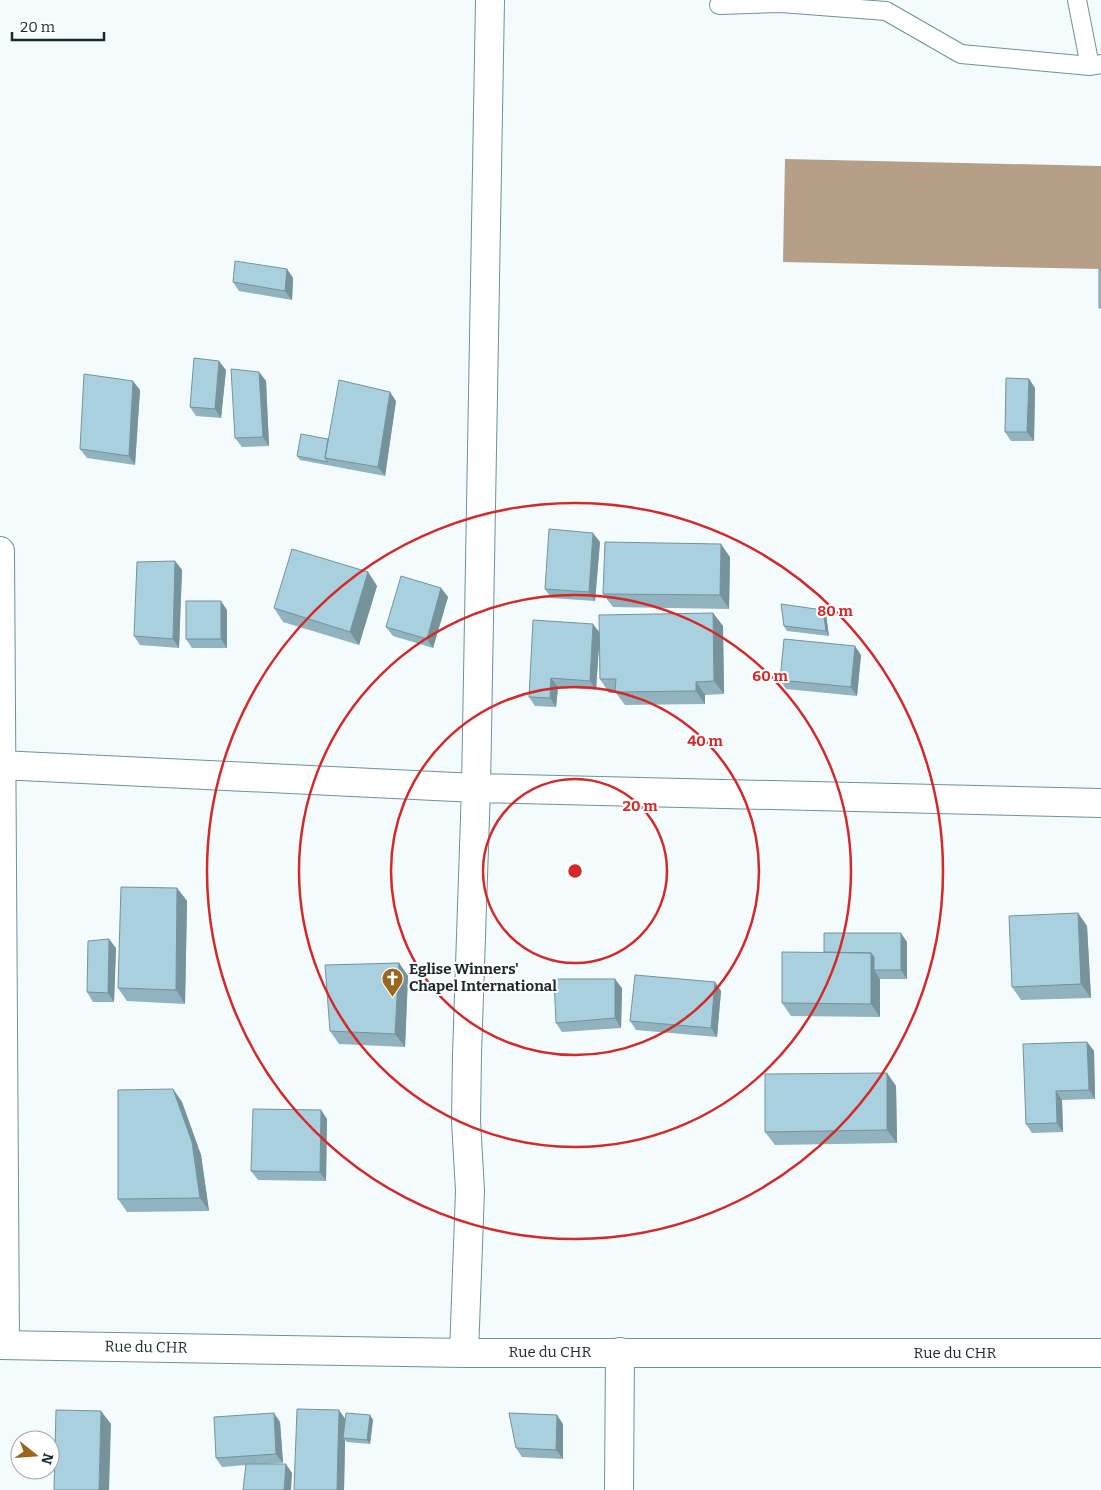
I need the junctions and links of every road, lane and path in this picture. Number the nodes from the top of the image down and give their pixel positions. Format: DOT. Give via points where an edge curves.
graph roads {
  1 [pos="490,0"];
  2 [pos="1078,0"];
  3 [pos="719,5"];
  4 [pos="1095,65"];
  5 [pos="0,551"];
  6 [pos="1,765"];
  7 [pos="476,788"];
  8 [pos="1101,803"];
  9 [pos="2,1345"];
  10 [pos="620,1352"];
  11 [pos="464,1353"];
  12 [pos="1101,1354"];
  13 [pos="619,1490"];
  1 -- 7 [label="street"];
  2 -- 4 [label="lane"];
  3 -- 4 [label="lane" via="781,3 886,11 961,54"];
  5 -- 6 [label="street"];
  6 -- 7 [label="street"];
  6 -- 9 [label="street"];
  7 -- 8 [label="street"];
  7 -- 11 [label="street" via="467,1055 470,1191"];
  9 -- 11 [label="street, Rue du CHR"];
  10 -- 11 [label="street, Rue du CHR"];
  10 -- 12 [label="street, Rue du CHR"];
  10 -- 13 [label="street"];
}
